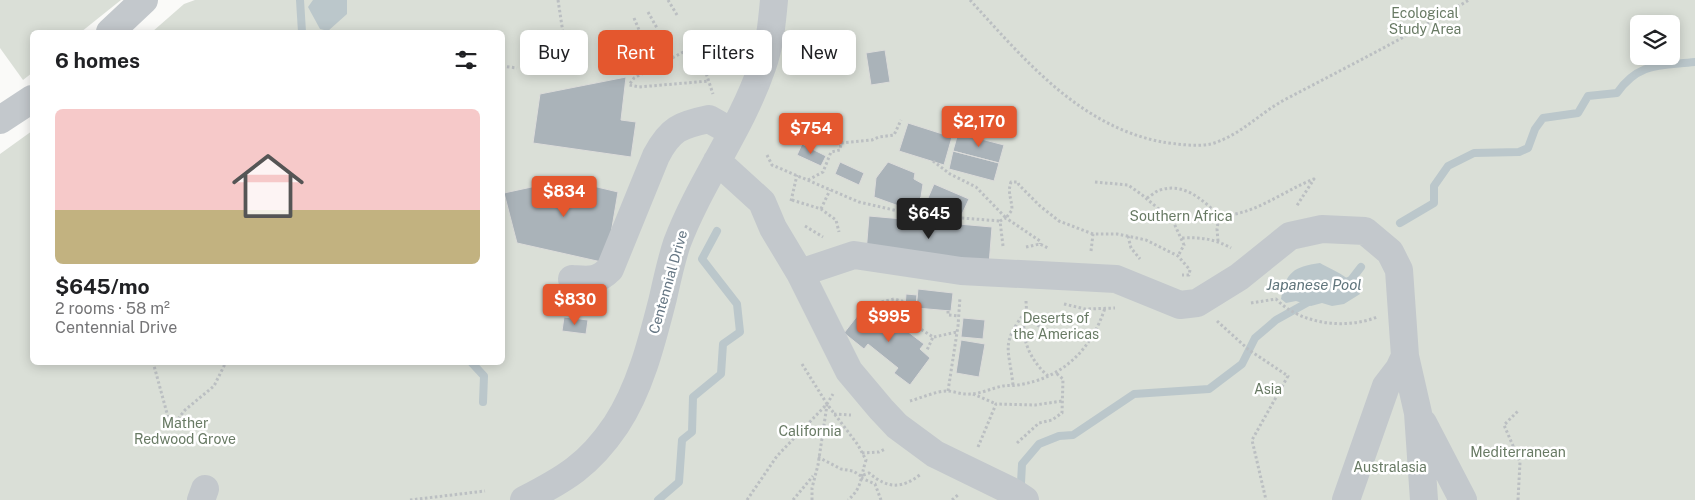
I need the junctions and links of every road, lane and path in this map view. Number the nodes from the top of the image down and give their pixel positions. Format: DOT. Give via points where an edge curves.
graph roads {
  1 [pos="144,0"];
  2 [pos="558,0"];
  3 [pos="668,0"];
  4 [pos="774,0"];
  5 [pos="970,0"];
  6 [pos="1469,0"];
  7 [pos="648,12"];
  8 [pos="677,15"];
  9 [pos="634,18"];
  10 [pos="657,28"];
  11 [pos="112,30"];
  12 [pos="563,30"];
  13 [pos="639,30"];
  14 [pos="683,52"];
  15 [pos="505,66"];
  16 [pos="517,68"];
  17 [pos="707,75"];
  18 [pos="709,81"];
  19 [pos="713,94"];
  20 [pos="30,100"];
  21 [pos="0,120"];
  22 [pos="902,120"];
  23 [pos="732,132"];
  24 [pos="767,155"];
  25 [pos="718,161"];
  26 [pos="933,161"];
  27 [pos="797,175"];
  28 [pos="808,180"];
  29 [pos="1095,182"];
  30 [pos="830,190"];
  31 [pos="1147,198"];
  32 [pos="791,200"];
  33 [pos="793,206"];
  34 [pos="821,209"];
  35 [pos="1294,210"];
  36 [pos="1219,216"];
  37 [pos="1006,218"];
  38 [pos="801,220"];
  39 [pos="1000,221"];
  40 [pos="839,232"];
  41 [pos="1093,234"];
  42 [pos="1128,236"];
  43 [pos="1182,238"];
  44 [pos="1218,241"];
  45 [pos="1040,244"];
  46 [pos="1232,249"];
  47 [pos="1002,251"];
  48 [pos="1091,254"];
  49 [pos="854,255"];
  50 [pos="1178,256"];
  51 [pos="1142,260"];
  52 [pos="961,271"];
  53 [pos="800,273"];
  54 [pos="1177,276"];
  55 [pos="572,279"];
  56 [pos="1401,291"];
  57 [pos="1026,296"];
  58 [pos="1197,303"];
  59 [pos="1248,304"];
  60 [pos="1105,308"];
  61 [pos="876,310"];
  62 [pos="948,311"];
  63 [pos="1026,311"];
  64 [pos="958,316"];
  65 [pos="958,332"];
  66 [pos="934,337"];
  67 [pos="1091,337"];
  68 [pos="927,350"];
  69 [pos="1405,356"];
  70 [pos="802,364"];
  71 [pos="154,365"];
  72 [pos="224,365"];
  73 [pos="849,371"];
  74 [pos="1056,373"];
  75 [pos="1048,376"];
  76 [pos="1013,385"];
  77 [pos="973,394"];
  78 [pos="1062,401"];
  79 [pos="827,404"];
  80 [pos="996,404"];
  81 [pos="1519,410"];
  82 [pos="1418,413"];
  83 [pos="983,433"];
  84 [pos="1017,443"];
  85 [pos="936,454"];
  86 [pos="818,457"];
  87 [pos="815,475"];
  88 [pos="861,477"];
  89 [pos="484,491"];
  90 [pos="410,500"];
  91 [pos="524,500"];
  92 [pos="747,500"];
  93 [pos="792,500"];
  94 [pos="812,500"];
  95 [pos="848,500"];
  96 [pos="881,500"];
  97 [pos="1025,500"];
  98 [pos="1266,500"];
  99 [pos="1346,500"];
  100 [pos="1424,500"];
  101 [pos="1463,500"];
  102 [pos="1518,500"];
  1 -- 11 [label="street"];
  2 -- 12 [label="path"];
  3 -- 8 [label="path"];
  4 -- 23 [label="street, Centennial Drive" via="771,31 762,67"];
  5 -- 6 [label="path" via="1034,70 1072,103 1146,139 1174,144 1208,144 1234,135 1280,102"];
  7 -- 10 [label="path"];
  9 -- 13 [label="path"];
  14 -- 18 [label="path" via="634,78 629,85 639,88"];
  15 -- 16 [label="path"];
  17 -- 18 [label="path"];
  18 -- 19 [label="path"];
  20 -- 21 [label="street"];
  22 -- 28 [label="path" via="894,135 840,143 840,150 831,152 823,172"];
  23 -- 25 [label="street, Centennial Drive"];
  23 -- 55 [label="street" via="709,119 675,128 656,156 610,269 596,279"];
  24 -- 27 [label="path" via="772,165"];
  25 -- 53 [label="street" via="762,202 773,228"];
  25 -- 91 [label="street, Centennial Drive" via="692,207 676,245 635,390 616,424 593,455 565,479"];
  26 -- 37 [label="path" via="976,187"];
  27 -- 28 [label="path"];
  27 -- 32 [label="path"];
  28 -- 30 [label="path"];
  29 -- 31 [label="path" via="1128,186"];
  30 -- 34 [label="path"];
  30 -- 39 [label="path" via="859,202 911,214"];
  31 -- 36 [label="path" via="1161,190 1178,189 1197,194"];
  31 -- 43 [label="path" via="1174,221"];
  32 -- 33 [label="path"];
  32 -- 34 [label="path"];
  34 -- 40 [label="path" via="836,220"];
  35 -- 36 [label="path" via="1314,179 1242,214"];
  36 -- 44 [label="path"];
  37 -- 39 [label="path"];
  37 -- 41 [label="path" via="1012,210 1008,192 1010,182 1018,182 1040,206 1059,220"];
  37 -- 45 [label="path" via="1035,236"];
  38 -- 49 [label="path" via="806,228 841,244"];
  39 -- 47 [label="path"];
  41 -- 42 [label="path"];
  41 -- 48 [label="path"];
  42 -- 50 [label="path" via="1146,240"];
  42 -- 51 [label="path" via="1131,248"];
  43 -- 44 [label="path"];
  43 -- 50 [label="path" via="1184,245"];
  44 -- 46 [label="path"];
  49 -- 52 [label="street"];
  49 -- 53 [label="street"];
  50 -- 54 [label="path" via="1190,270 1189,274"];
  52 -- 58 [label="street" via="1116,279 1180,305"];
  52 -- 64 [label="path"];
  53 -- 73 [label="street"];
  56 -- 58 [label="street" via="1399,270 1390,252 1365,231 1322,229 1290,236 1239,277"];
  56 -- 59 [label="path" via="1376,318 1359,322 1330,323 1301,316 1276,299"];
  56 -- 69 [label="street"];
  57 -- 63 [label="path"];
  58 -- 98 [label="path" via="1250,350 1288,376 1252,440"];
  60 -- 67 [label="path"];
  61 -- 66 [label="path" via="881,302 902,301 902,317"];
  62 -- 64 [label="path" via="948,315"];
  63 -- 67 [label="path" via="1027,319 1038,326 1061,335"];
  63 -- 75 [label="path" via="1022,328 1025,345"];
  63 -- 76 [label="path" via="1007,344"];
  64 -- 65 [label="path"];
  65 -- 66 [label="path"];
  65 -- 77 [label="path" via="948,391"];
  66 -- 68 [label="path"];
  67 -- 74 [label="path" via="1071,363"];
  69 -- 82 [label="street"];
  69 -- 99 [label="street" via="1386,386"];
  70 -- 79 [label="path"];
  71 -- 72 [label="path" via="171,428 214,386"];
  73 -- 79 [label="path"];
  73 -- 85 [label="street" via="898,426"];
  74 -- 75 [label="path"];
  74 -- 78 [label="path" via="1063,380"];
  75 -- 76 [label="path"];
  76 -- 77 [label="path"];
  77 -- 80 [label="path"];
  78 -- 80 [label="path" via="1034,405"];
  78 -- 84 [label="path" via="1062,413 1052,420 1038,423"];
  79 -- 86 [label="path"];
  79 -- 88 [label="path" via="866,460"];
  79 -- 92 [label="path" via="777,456"];
  80 -- 83 [label="path"];
  81 -- 102 [label="path" via="1504,425 1520,462"];
  82 -- 100 [label="street"];
  82 -- 101 [label="street"];
  85 -- 88 [label="path" via="927,469 908,484 891,486 878,481 870,473"];
  85 -- 97 [label="street"];
  86 -- 87 [label="path"];
  86 -- 88 [label="path"];
  87 -- 93 [label="path"];
  87 -- 94 [label="path"];
  88 -- 95 [label="path" via="862,483 857,492"];
  88 -- 96 [label="path" via="875,484"];
  89 -- 90 [label="path"];
}
